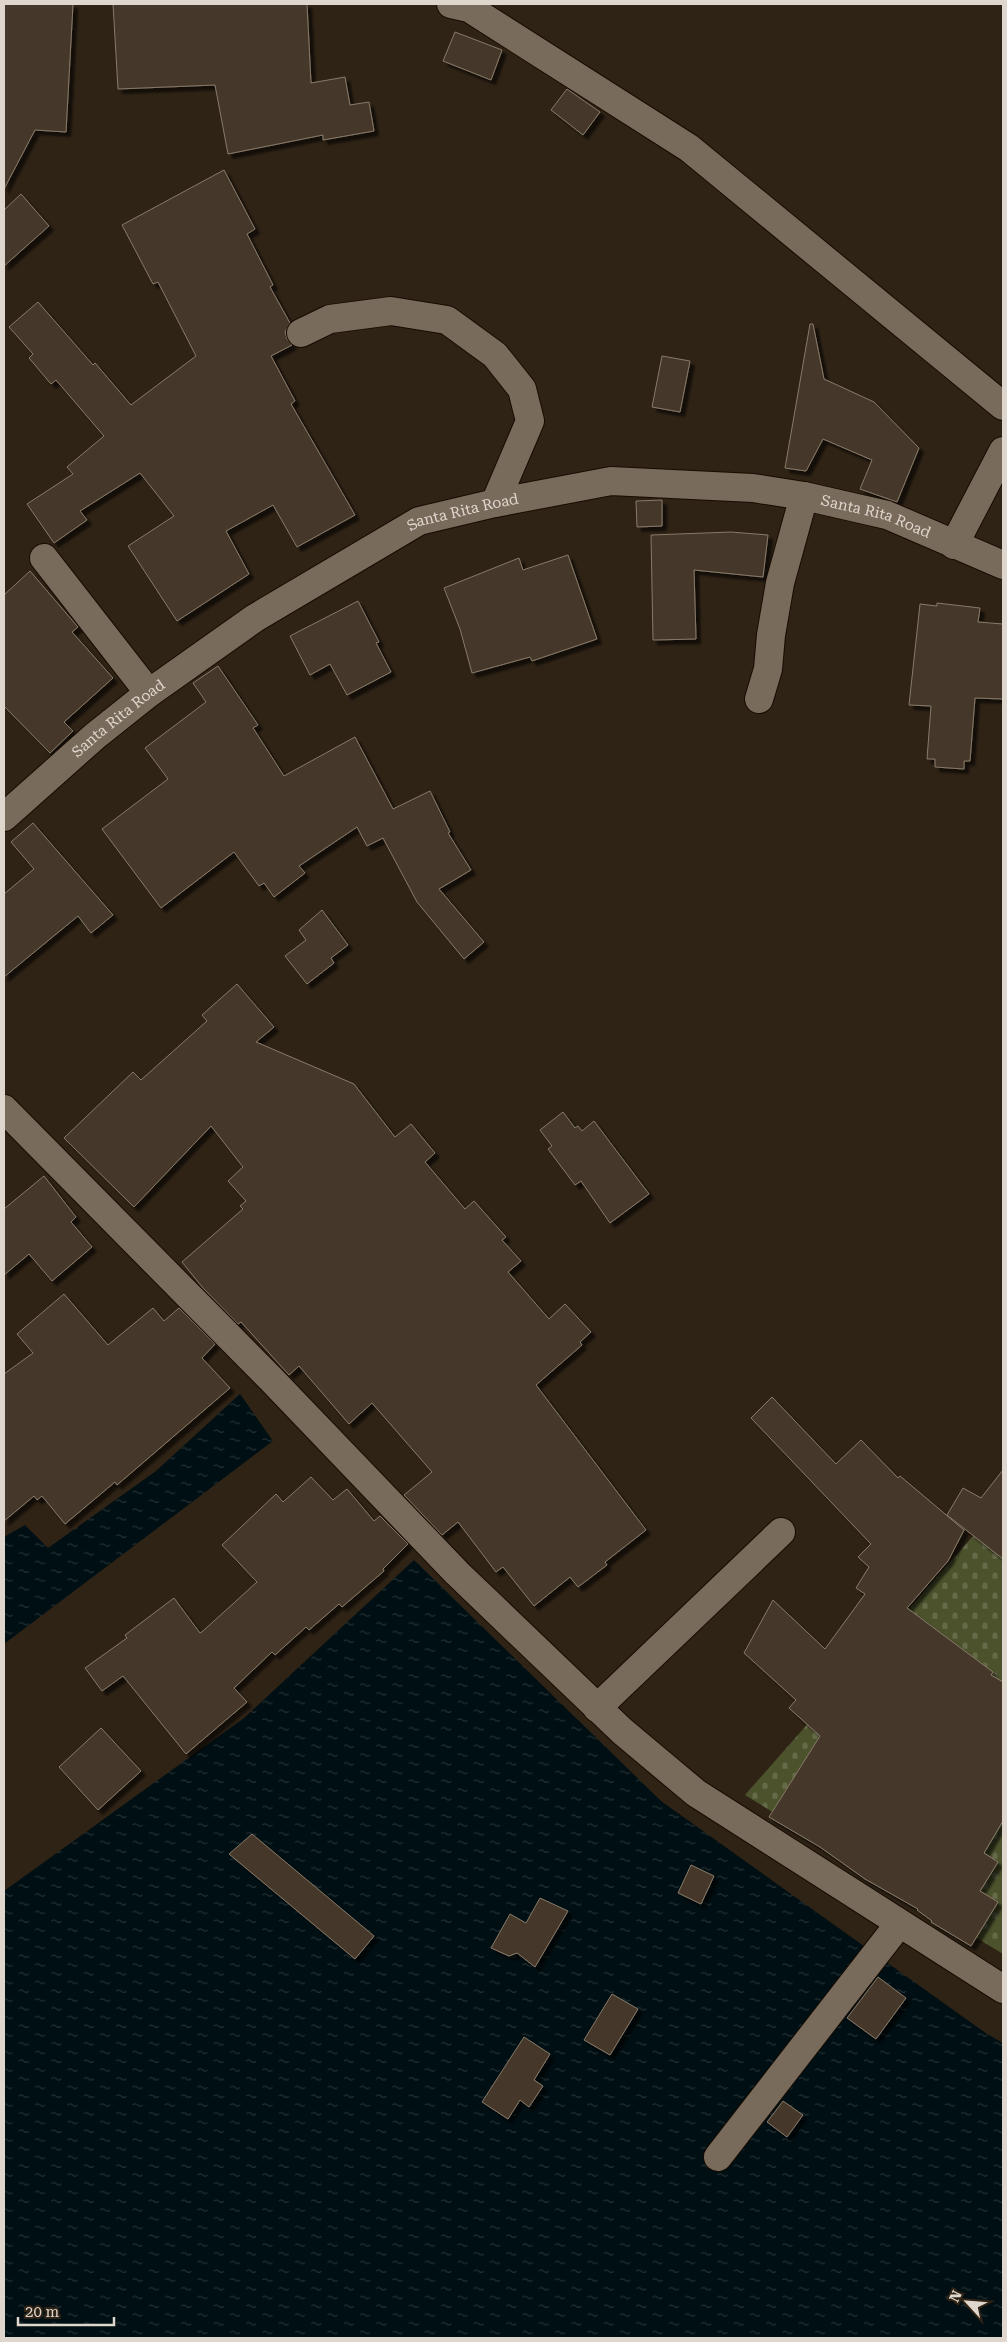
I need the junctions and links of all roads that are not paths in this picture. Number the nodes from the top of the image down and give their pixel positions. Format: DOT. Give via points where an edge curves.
graph roads {
  1 [pos="451,4"];
  2 [pos="301,333"];
  3 [pos="1003,406"];
  4 [pos="1003,452"];
  5 [pos="804,496"];
  6 [pos="494,503"];
  7 [pos="954,545"];
  8 [pos="44,558"];
  9 [pos="1003,565"];
  10 [pos="149,693"];
  11 [pos="759,699"];
  12 [pos="4,817"];
  13 [pos="4,1109"];
  14 [pos="781,1532"];
  15 [pos="597,1708"];
  16 [pos="900,1924"];
  17 [pos="1003,1989"];
  18 [pos="718,2157"];
  1 -- 3 [label="street" via="469,8 689,148"];
  2 -- 6 [label="street" via="330,319 390,311 447,320 496,355 522,389 530,421"];
  4 -- 7 [label="street"];
  5 -- 6 [label="street, Santa Rita Road" via="753,488 611,481"];
  5 -- 7 [label="street, Santa Rita Road" via="887,515"];
  5 -- 11 [label="street" via="780,583 768,670"];
  6 -- 10 [label="street, Santa Rita Road" via="419,521 255,618"];
  7 -- 9 [label="street, Santa Rita Road"];
  8 -- 10 [label="street"];
  10 -- 12 [label="street, Santa Rita Road"];
  13 -- 15 [label="street" via="272,1379 457,1573"];
  14 -- 15 [label="street"];
  15 -- 16 [label="street" via="696,1792"];
  16 -- 17 [label="street"];
  16 -- 18 [label="street"];
}
